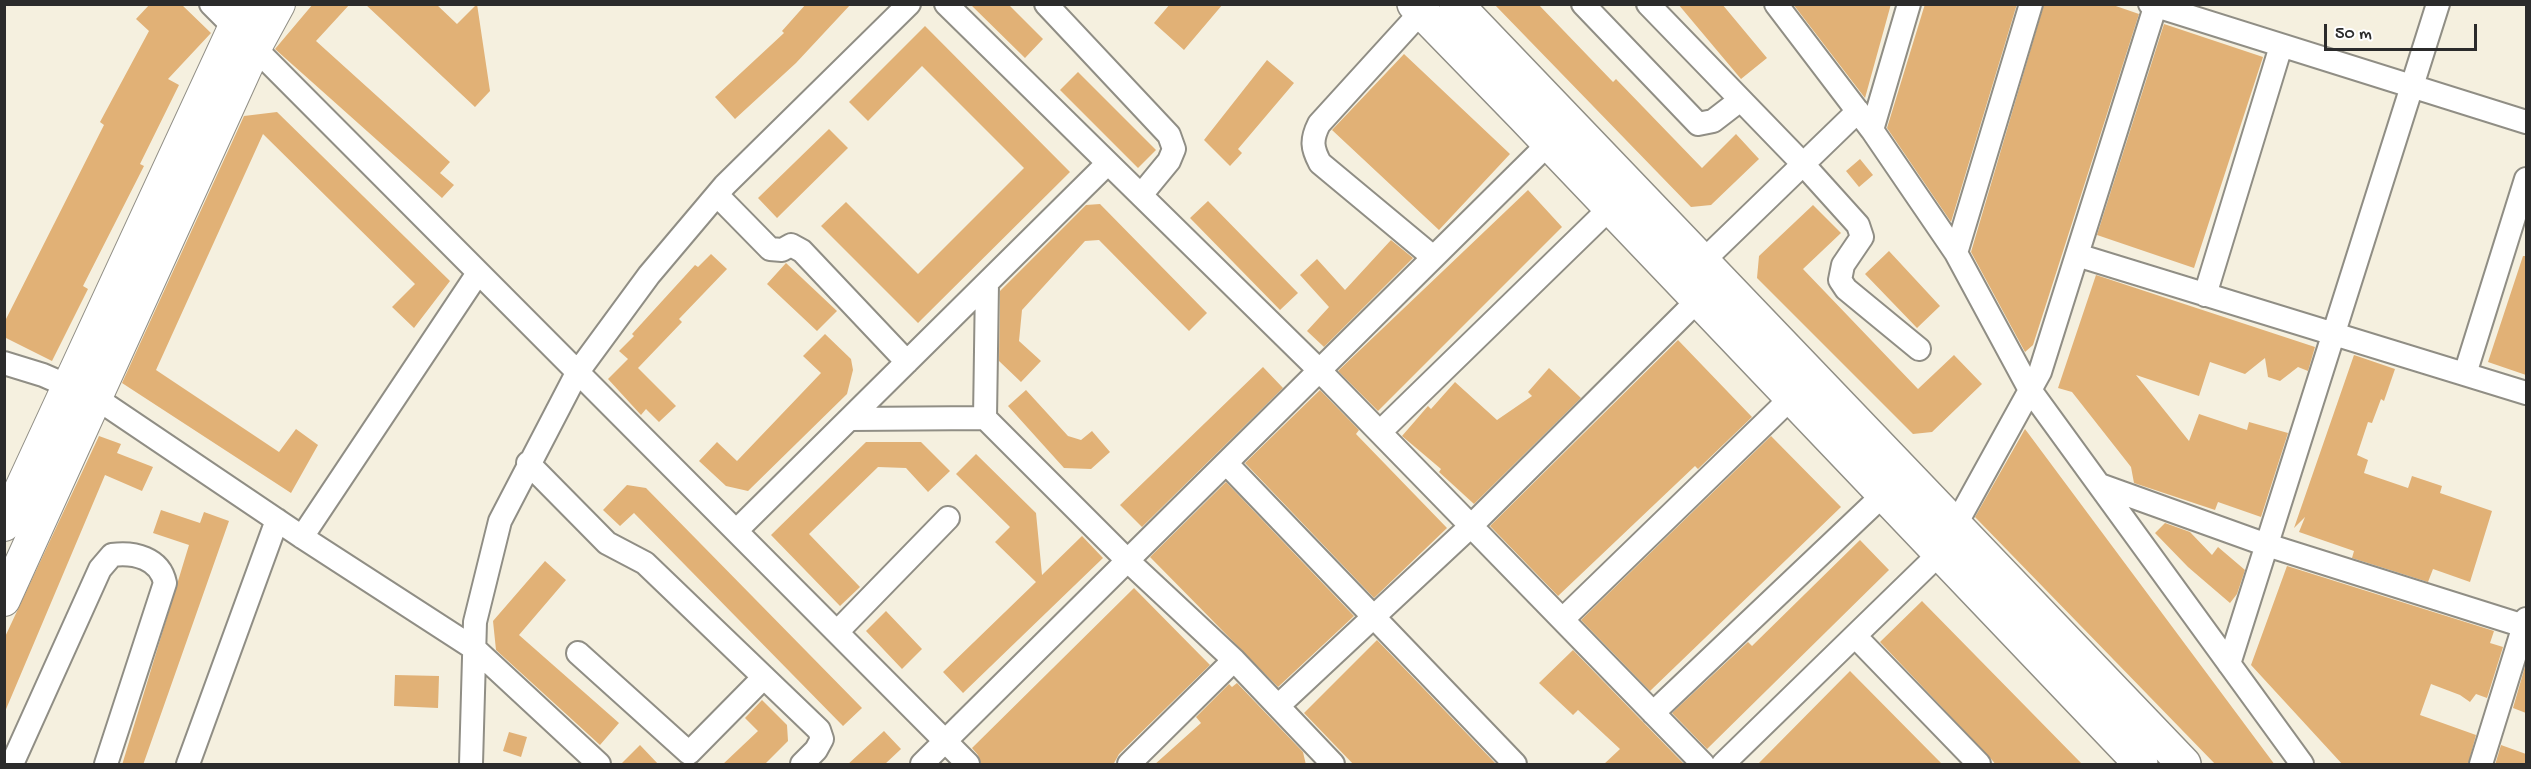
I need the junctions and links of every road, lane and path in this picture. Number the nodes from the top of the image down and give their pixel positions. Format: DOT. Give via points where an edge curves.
graph roads {
  1 [pos="279,4"];
  2 [pos="909,4"];
  3 [pos="946,4"];
  4 [pos="1046,4"];
  5 [pos="1456,4"];
  6 [pos="1583,4"];
  7 [pos="1648,4"];
  8 [pos="1909,4"];
  9 [pos="2031,4"];
  10 [pos="2438,4"];
  11 [pos="2154,5"];
  12 [pos="1779,6"];
  13 [pos="1417,8"];
  14 [pos="230,11"];
  15 [pos="2282,46"];
  16 [pos="255,48"];
  17 [pos="2412,87"];
  18 [pos="1739,101"];
  19 [pos="1858,111"];
  20 [pos="2526,122"];
  21 [pos="1872,130"];
  22 [pos="1549,143"];
  23 [pos="1108,163"];
  24 [pos="1803,164"];
  25 [pos="2526,178"];
  26 [pos="717,195"];
  27 [pos="1141,195"];
  28 [pos="1610,208"];
  29 [pos="1956,253"];
  30 [pos="2077,255"];
  31 [pos="1433,257"];
  32 [pos="1702,262"];
  33 [pos="478,273"];
  34 [pos="987,283"];
  35 [pos="2205,295"];
  36 [pos="1698,300"];
  37 [pos="2333,334"];
  38 [pos="1919,350"];
  39 [pos="907,362"];
  40 [pos="4,363"];
  41 [pos="1319,370"];
  42 [pos="577,373"];
  43 [pos="2465,374"];
  44 [pos="68,385"];
  45 [pos="2030,390"];
  46 [pos="2526,393"];
  47 [pos="96,398"];
  48 [pos="1791,398"];
  49 [pos="985,418"];
  50 [pos="850,419"];
  51 [pos="1380,432"];
  52 [pos="528,463"];
  53 [pos="1226,463"];
  54 [pos="2100,485"];
  55 [pos="1884,495"];
  56 [pos="948,518"];
  57 [pos="277,520"];
  58 [pos="4,525"];
  59 [pos="1472,525"];
  60 [pos="1955,526"];
  61 [pos="736,531"];
  62 [pos="302,537"];
  63 [pos="2267,545"];
  64 [pos="1939,554"];
  65 [pos="1128,561"];
  66 [pos="4,600"];
  67 [pos="1373,617"];
  68 [pos="1563,619"];
  69 [pos="2525,622"];
  70 [pos="837,632"];
  71 [pos="1855,636"];
  72 [pos="475,649"];
  73 [pos="578,653"];
  74 [pos="1234,660"];
  75 [pos="2229,664"];
  76 [pos="764,677"];
  77 [pos="1278,706"];
  78 [pos="1653,713"];
  79 [pos="945,740"];
  80 [pos="1970,761"];
  81 [pos="1330,763"];
  82 [pos="12,765"];
  83 [pos="105,765"];
  84 [pos="188,765"];
  85 [pos="471,765"];
  86 [pos="599,765"];
  87 [pos="802,765"];
  88 [pos="922,765"];
  89 [pos="968,765"];
  90 [pos="1129,765"];
  91 [pos="1515,765"];
  92 [pos="1703,765"];
  93 [pos="1723,765"];
  94 [pos="2141,765"];
  95 [pos="2184,765"];
  96 [pos="2302,765"];
  97 [pos="2481,765"];
  1 -- 16 [label="street"];
  2 -- 26 [label="street"];
  3 -- 23 [label="street"];
  4 -- 27 [label="street" via="1169,135 1172,155"];
  5 -- 32 [label="main road"];
  6 -- 18 [label="street" via="1698,124 1713,121"];
  7 -- 18 [label="street"];
  8 -- 21 [label="street"];
  9 -- 29 [label="street"];
  10 -- 17 [label="street"];
  11 -- 15 [label="street"];
  11 -- 30 [label="street"];
  12 -- 19 [label="street"];
  13 -- 22 [label="main road"];
  13 -- 31 [label="street" via="1319,124 1312,149 1320,163"];
  14 -- 16 [label="street"];
  14 -- 44 [label="street"];
  15 -- 17 [label="street"];
  15 -- 35 [label="street"];
  16 -- 33 [label="street"];
  16 -- 47 [label="street"];
  17 -- 20 [label="street"];
  17 -- 37 [label="street"];
  18 -- 24 [label="street"];
  19 -- 21 [label="street"];
  19 -- 24 [label="street"];
  21 -- 29 [label="street"];
  22 -- 28 [label="main road"];
  22 -- 31 [label="street"];
  23 -- 27 [label="street"];
  23 -- 34 [label="street"];
  24 -- 32 [label="street"];
  24 -- 38 [label="street" via="1862,232 1843,265 1840,279 1846,289"];
  25 -- 43 [label="street"];
  26 -- 39 [label="street" via="770,249 782,250 791,245 802,251"];
  26 -- 42 [label="street" via="649,275"];
  27 -- 41 [label="street"];
  28 -- 36 [label="main road"];
  28 -- 51 [label="street"];
  29 -- 45 [label="street"];
  30 -- 35 [label="street"];
  30 -- 45 [label="street" via="2040,372"];
  31 -- 41 [label="street"];
  32 -- 60 [label="main road"];
  33 -- 42 [label="street"];
  33 -- 62 [label="street"];
  34 -- 39 [label="street"];
  34 -- 49 [label="street"];
  35 -- 37 [label="street"];
  36 -- 48 [label="main road"];
  36 -- 59 [label="street"];
  37 -- 43 [label="street"];
  37 -- 63 [label="street"];
  39 -- 50 [label="street"];
  40 -- 44 [label="street"];
  41 -- 51 [label="street"];
  41 -- 53 [label="street"];
  42 -- 52 [label="street"];
  42 -- 61 [label="street"];
  43 -- 46 [label="street"];
  44 -- 47 [label="street"];
  44 -- 58 [label="street"];
  45 -- 54 [label="street"];
  45 -- 60 [label="street"];
  47 -- 57 [label="street"];
  47 -- 66 [label="street"];
  48 -- 55 [label="main road"];
  48 -- 68 [label="street"];
  49 -- 50 [label="street"];
  49 -- 65 [label="street"];
  50 -- 61 [label="street"];
  51 -- 59 [label="street"];
  52 -- 72 [label="street" via="500,521 475,622"];
  52 -- 76 [label="street" via="607,543 645,563"];
  53 -- 65 [label="street"];
  53 -- 67 [label="street"];
  54 -- 63 [label="street"];
  54 -- 75 [label="street"];
  55 -- 64 [label="main road"];
  55 -- 78 [label="street"];
  56 -- 70 [label="street"];
  57 -- 62 [label="street"];
  57 -- 84 [label="street"];
  59 -- 67 [label="street"];
  59 -- 68 [label="street"];
  60 -- 95 [label="main road"];
  61 -- 70 [label="street"];
  62 -- 72 [label="street"];
  63 -- 69 [label="street"];
  63 -- 75 [label="street"];
  64 -- 71 [label="street"];
  64 -- 94 [label="main road"];
  65 -- 74 [label="street"];
  65 -- 79 [label="street"];
  67 -- 77 [label="street"];
  67 -- 91 [label="street"];
  68 -- 78 [label="street"];
  69 -- 97 [label="street"];
  70 -- 79 [label="street"];
  71 -- 80 [label="street"];
  71 -- 93 [label="street"];
  72 -- 85 [label="street"];
  72 -- 86 [label="street"];
  73 -- 76 [label="street" via="689,753"];
  74 -- 77 [label="street"];
  74 -- 90 [label="street"];
  75 -- 96 [label="street"];
  76 -- 87 [label="street" via="819,730 822,740"];
  77 -- 81 [label="street"];
  78 -- 92 [label="street"];
  79 -- 88 [label="street"];
  79 -- 89 [label="street"];
  82 -- 83 [label="street" via="100,569 112,555 134,554 163,572 165,583"];
}
